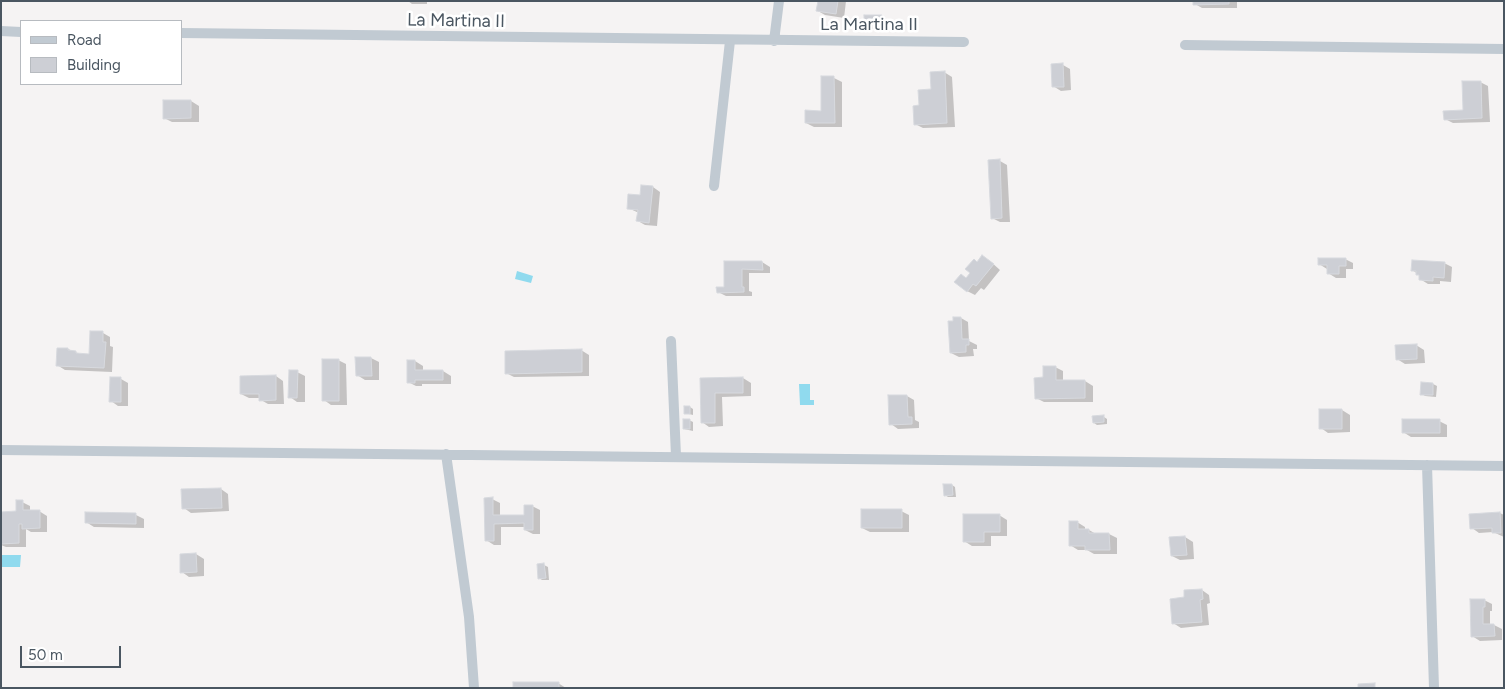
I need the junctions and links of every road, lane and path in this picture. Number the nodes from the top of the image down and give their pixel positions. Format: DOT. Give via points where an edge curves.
graph roads {
  1 [pos="779,1"];
  2 [pos="1,31"];
  3 [pos="20,32"];
  4 [pos="182,34"];
  5 [pos="730,40"];
  6 [pos="774,41"];
  7 [pos="964,42"];
  8 [pos="1186,46"];
  9 [pos="1504,49"];
  10 [pos="714,186"];
  11 [pos="671,341"];
  12 [pos="1,450"];
  13 [pos="446,454"];
  14 [pos="676,456"];
  15 [pos="1427,465"];
  16 [pos="1504,466"];
  17 [pos="474,688"];
  18 [pos="1434,688"];
  1 -- 6 [label="street"];
  2 -- 3 [label="street"];
  4 -- 5 [label="street, La Martina II"];
  5 -- 6 [label="street, La Martina II"];
  5 -- 10 [label="street"];
  6 -- 7 [label="street, La Martina II"];
  8 -- 9 [label="street"];
  11 -- 14 [label="street"];
  12 -- 13 [label="street"];
  13 -- 14 [label="street"];
  13 -- 17 [label="street" via="469,617"];
  14 -- 15 [label="street"];
  15 -- 16 [label="street"];
  15 -- 18 [label="street"];
}
